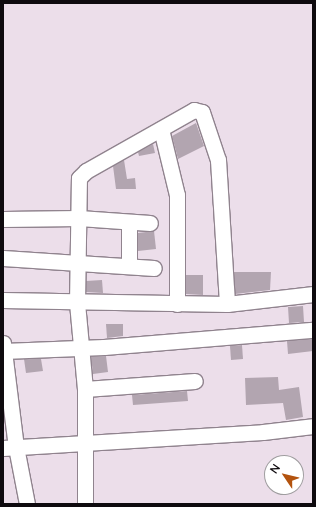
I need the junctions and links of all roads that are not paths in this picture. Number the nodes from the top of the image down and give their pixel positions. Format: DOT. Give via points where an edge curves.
graph roads {
  1 [pos="161,129"];
  2 [pos="79,218"];
  3 [pos="3,219"];
  4 [pos="129,222"];
  5 [pos="150,223"];
  6 [pos="3,258"];
  7 [pos="78,261"];
  8 [pos="129,266"];
  9 [pos="154,268"];
  10 [pos="313,294"];
  11 [pos="3,300"];
  12 [pos="77,303"];
  13 [pos="177,304"];
  14 [pos="226,304"];
  15 [pos="313,330"];
  16 [pos="3,348"];
  17 [pos="83,348"];
  18 [pos="195,380"];
  19 [pos="85,389"];
  20 [pos="313,426"];
  21 [pos="87,442"];
  22 [pos="9,447"];
  23 [pos="27,504"];
  24 [pos="85,504"];
  1 -- 2 [label="street" via="82,174 78,186"];
  1 -- 13 [label="street" via="177,195"];
  1 -- 14 [label="street" via="194,110 202,112 219,171"];
  2 -- 3 [label="street"];
  2 -- 4 [label="street"];
  2 -- 7 [label="street"];
  4 -- 5 [label="street"];
  4 -- 8 [label="street"];
  6 -- 7 [label="street"];
  7 -- 8 [label="street"];
  7 -- 12 [label="street"];
  8 -- 9 [label="street"];
  10 -- 14 [label="street"];
  11 -- 12 [label="street"];
  12 -- 13 [label="street"];
  12 -- 17 [label="street"];
  13 -- 14 [label="street"];
  15 -- 17 [label="street"];
  16 -- 17 [label="street"];
  16 -- 22 [label="street"];
  17 -- 19 [label="street"];
  18 -- 19 [label="street"];
  19 -- 21 [label="street"];
  20 -- 21 [label="street" via="162,439"];
  21 -- 22 [label="street"];
  21 -- 24 [label="street"];
  22 -- 23 [label="street"];
}
